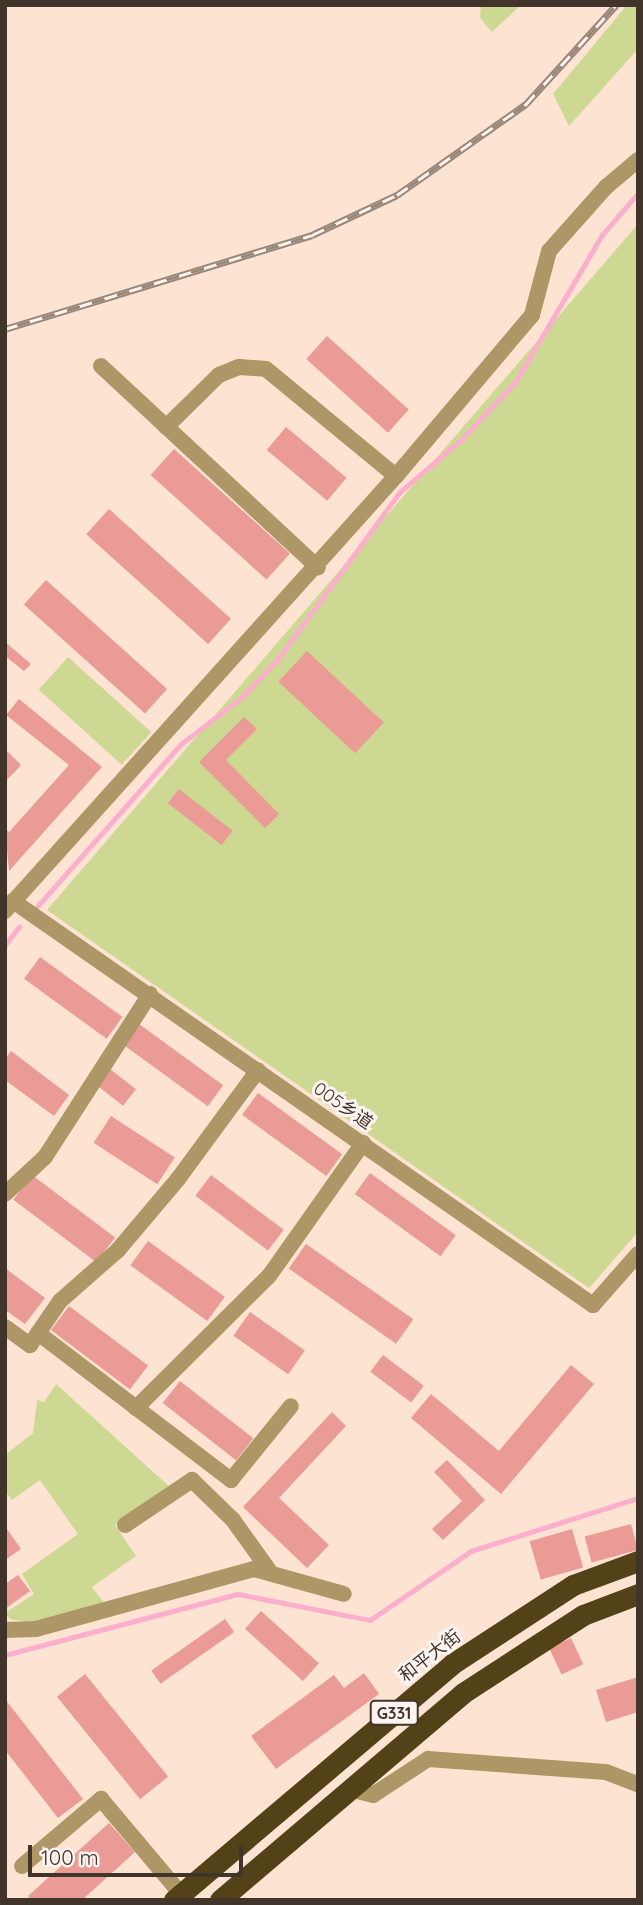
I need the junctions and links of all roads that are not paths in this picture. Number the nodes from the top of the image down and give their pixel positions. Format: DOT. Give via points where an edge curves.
graph roads {
  1 [pos="638,160"];
  2 [pos="100,366"];
  3 [pos="166,427"];
  4 [pos="396,476"];
  5 [pos="318,568"];
  6 [pos="9,906"];
  7 [pos="150,994"];
  8 [pos="258,1070"];
  9 [pos="363,1143"];
  10 [pos="5,1194"];
  11 [pos="638,1254"];
  12 [pos="5,1327"];
  13 [pos="38,1333"];
  14 [pos="291,1406"];
  15 [pos="135,1408"];
  16 [pos="125,1525"];
  17 [pos="638,1561"];
  18 [pos="271,1573"];
  19 [pos="344,1594"];
  20 [pos="638,1594"];
  21 [pos="5,1630"];
  22 [pos="638,1784"];
  23 [pos="349,1789"];
  24 [pos="22,1866"];
  25 [pos="177,1897"];
  26 [pos="220,1900"];
  1 -- 4 [label="street" via="606,187 550,251 532,315"];
  2 -- 3 [label="street"];
  3 -- 4 [label="street" via="219,375 239,367 266,369"];
  3 -- 5 [label="street"];
  4 -- 5 [label="street"];
  5 -- 6 [label="street" via="184,707"];
  6 -- 7 [label="street, 005乡道"];
  7 -- 8 [label="street, 005乡道"];
  7 -- 10 [label="street" via="45,1157"];
  8 -- 9 [label="street, 005乡道"];
  8 -- 13 [label="street" via="178,1179 118,1250 60,1301"];
  9 -- 11 [label="street, 005乡道" via="593,1305"];
  9 -- 15 [label="street" via="269,1276"];
  12 -- 13 [label="street" via="30,1345"];
  13 -- 15 [label="street"];
  14 -- 15 [label="street" via="231,1480"];
  16 -- 18 [label="street" via="192,1480 233,1520"];
  17 -- 25 [label="highway, 和平大街 / G331" via="573,1585 452,1664"];
  18 -- 19 [label="street"];
  18 -- 21 [label="street" via="254,1569 36,1629"];
  20 -- 23 [label="highway, G331" via="583,1615 463,1693"];
  22 -- 23 [label="street" via="606,1773 428,1759 373,1795"];
  23 -- 26 [label="highway, G331"];
  24 -- 25 [label="street" via="100,1800"];
}
